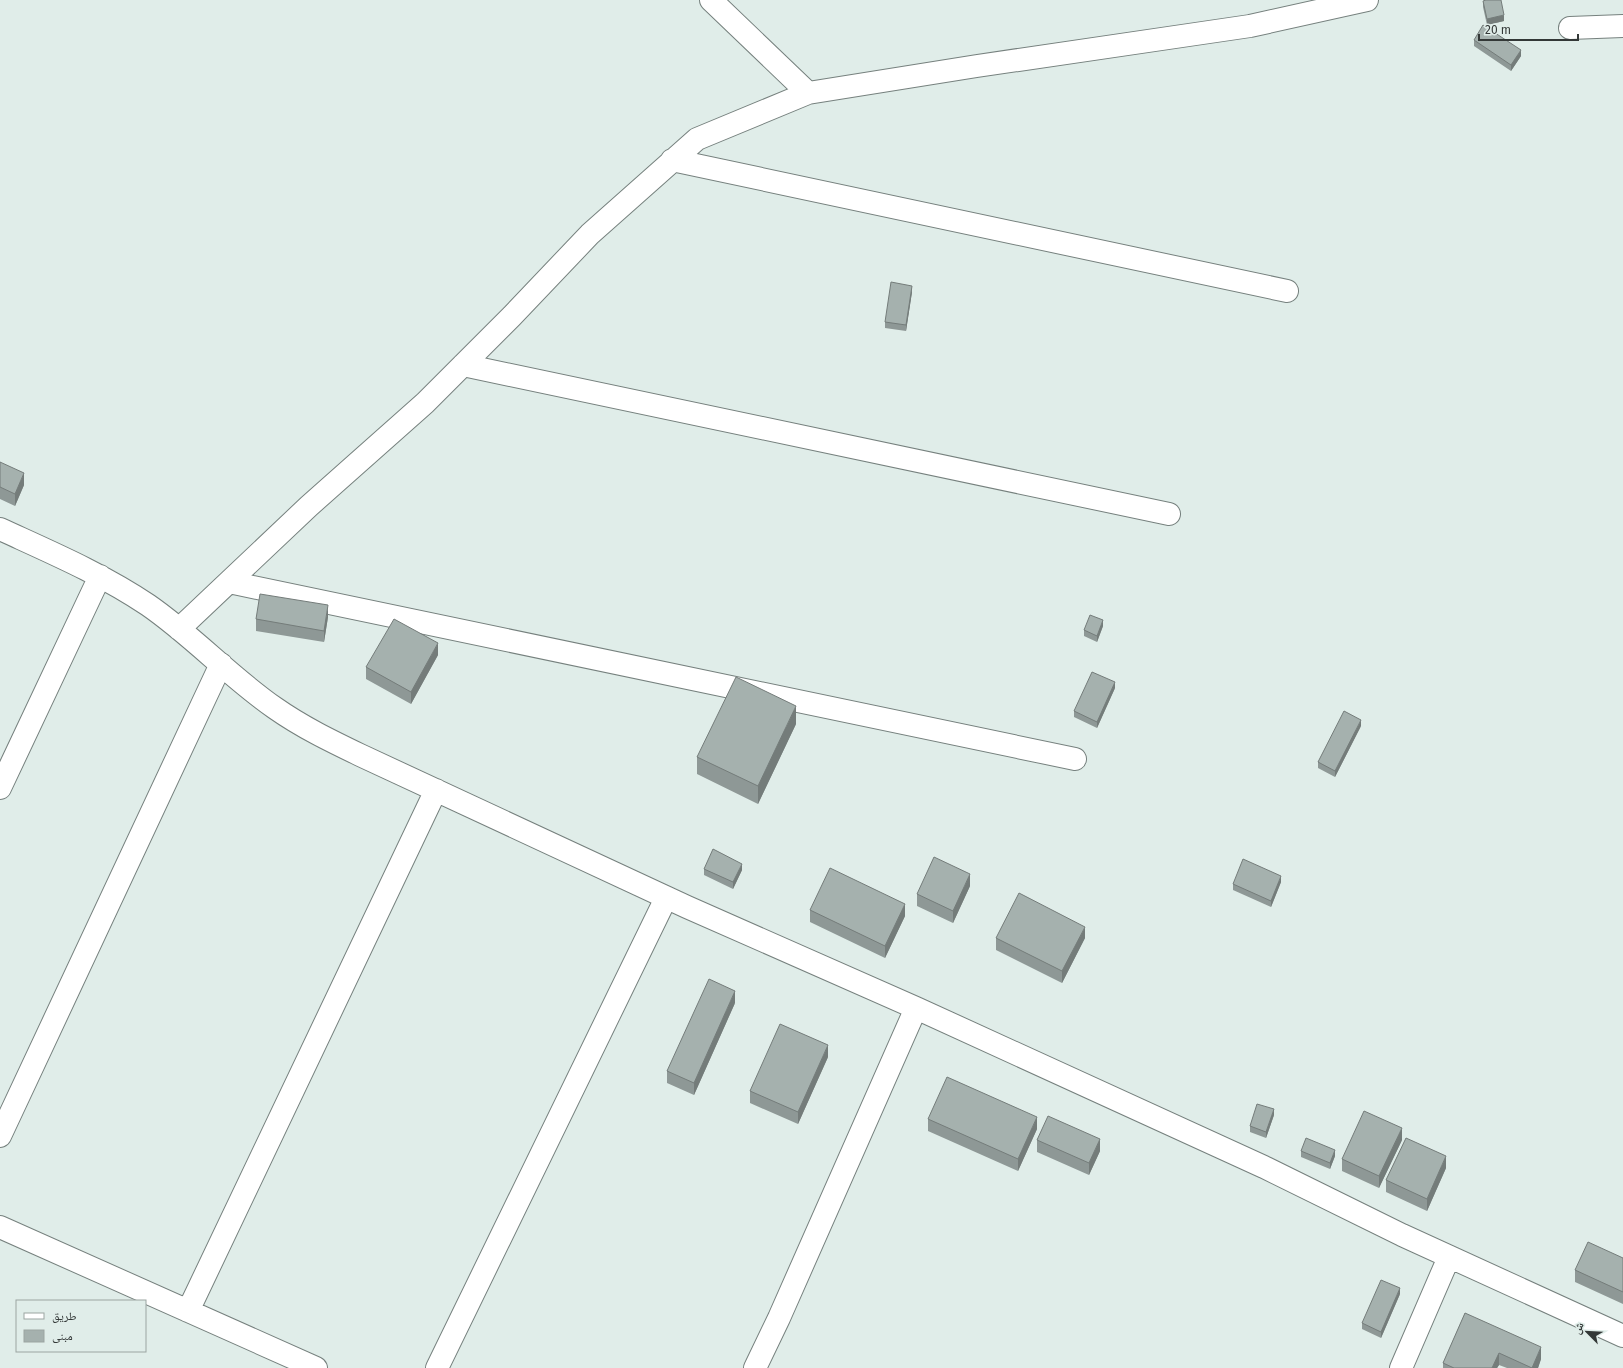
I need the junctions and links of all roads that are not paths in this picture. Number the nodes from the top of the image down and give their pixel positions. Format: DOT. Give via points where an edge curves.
graph roads {
  1 [pos="711,0"];
  2 [pos="1367,0"];
  3 [pos="1623,26"];
  4 [pos="1570,28"];
  5 [pos="808,93"];
  6 [pos="672,160"];
  7 [pos="1287,291"];
  8 [pos="463,365"];
  9 [pos="1169,514"];
  10 [pos="0,529"];
  11 [pos="100,576"];
  12 [pos="229,582"];
  13 [pos="179,629"];
  14 [pos="221,664"];
  15 [pos="1075,759"];
  16 [pos="0,788"];
  17 [pos="436,790"];
  18 [pos="666,898"];
  19 [pos="916,1008"];
  20 [pos="0,1136"];
  21 [pos="0,1228"];
  22 [pos="1449,1256"];
  23 [pos="188,1311"];
  24 [pos="1623,1336"];
  25 [pos="316,1368"];
  26 [pos="437,1368"];
  27 [pos="755,1368"];
  28 [pos="1400,1368"];
  1 -- 5 [label="street"];
  2 -- 5 [label="street" via="1250,26"];
  3 -- 4 [label="street"];
  5 -- 6 [label="street" via="697,139"];
  6 -- 7 [label="street"];
  6 -- 8 [label="street" via="590,234"];
  8 -- 9 [label="street"];
  8 -- 12 [label="street" via="425,403 309,506"];
  10 -- 11 [label="street"];
  11 -- 13 [label="street" via="147,605"];
  11 -- 16 [label="street"];
  12 -- 13 [label="street"];
  12 -- 15 [label="street"];
  13 -- 14 [label="street"];
  14 -- 17 [label="street" via="274,708 307,729"];
  14 -- 20 [label="street"];
  17 -- 18 [label="street"];
  17 -- 23 [label="street"];
  18 -- 19 [label="street"];
  18 -- 26 [label="street"];
  19 -- 22 [label="street" via="1264,1167"];
  19 -- 27 [label="street"];
  21 -- 23 [label="street"];
  22 -- 24 [label="street"];
  22 -- 28 [label="street"];
  23 -- 25 [label="street"];
}
